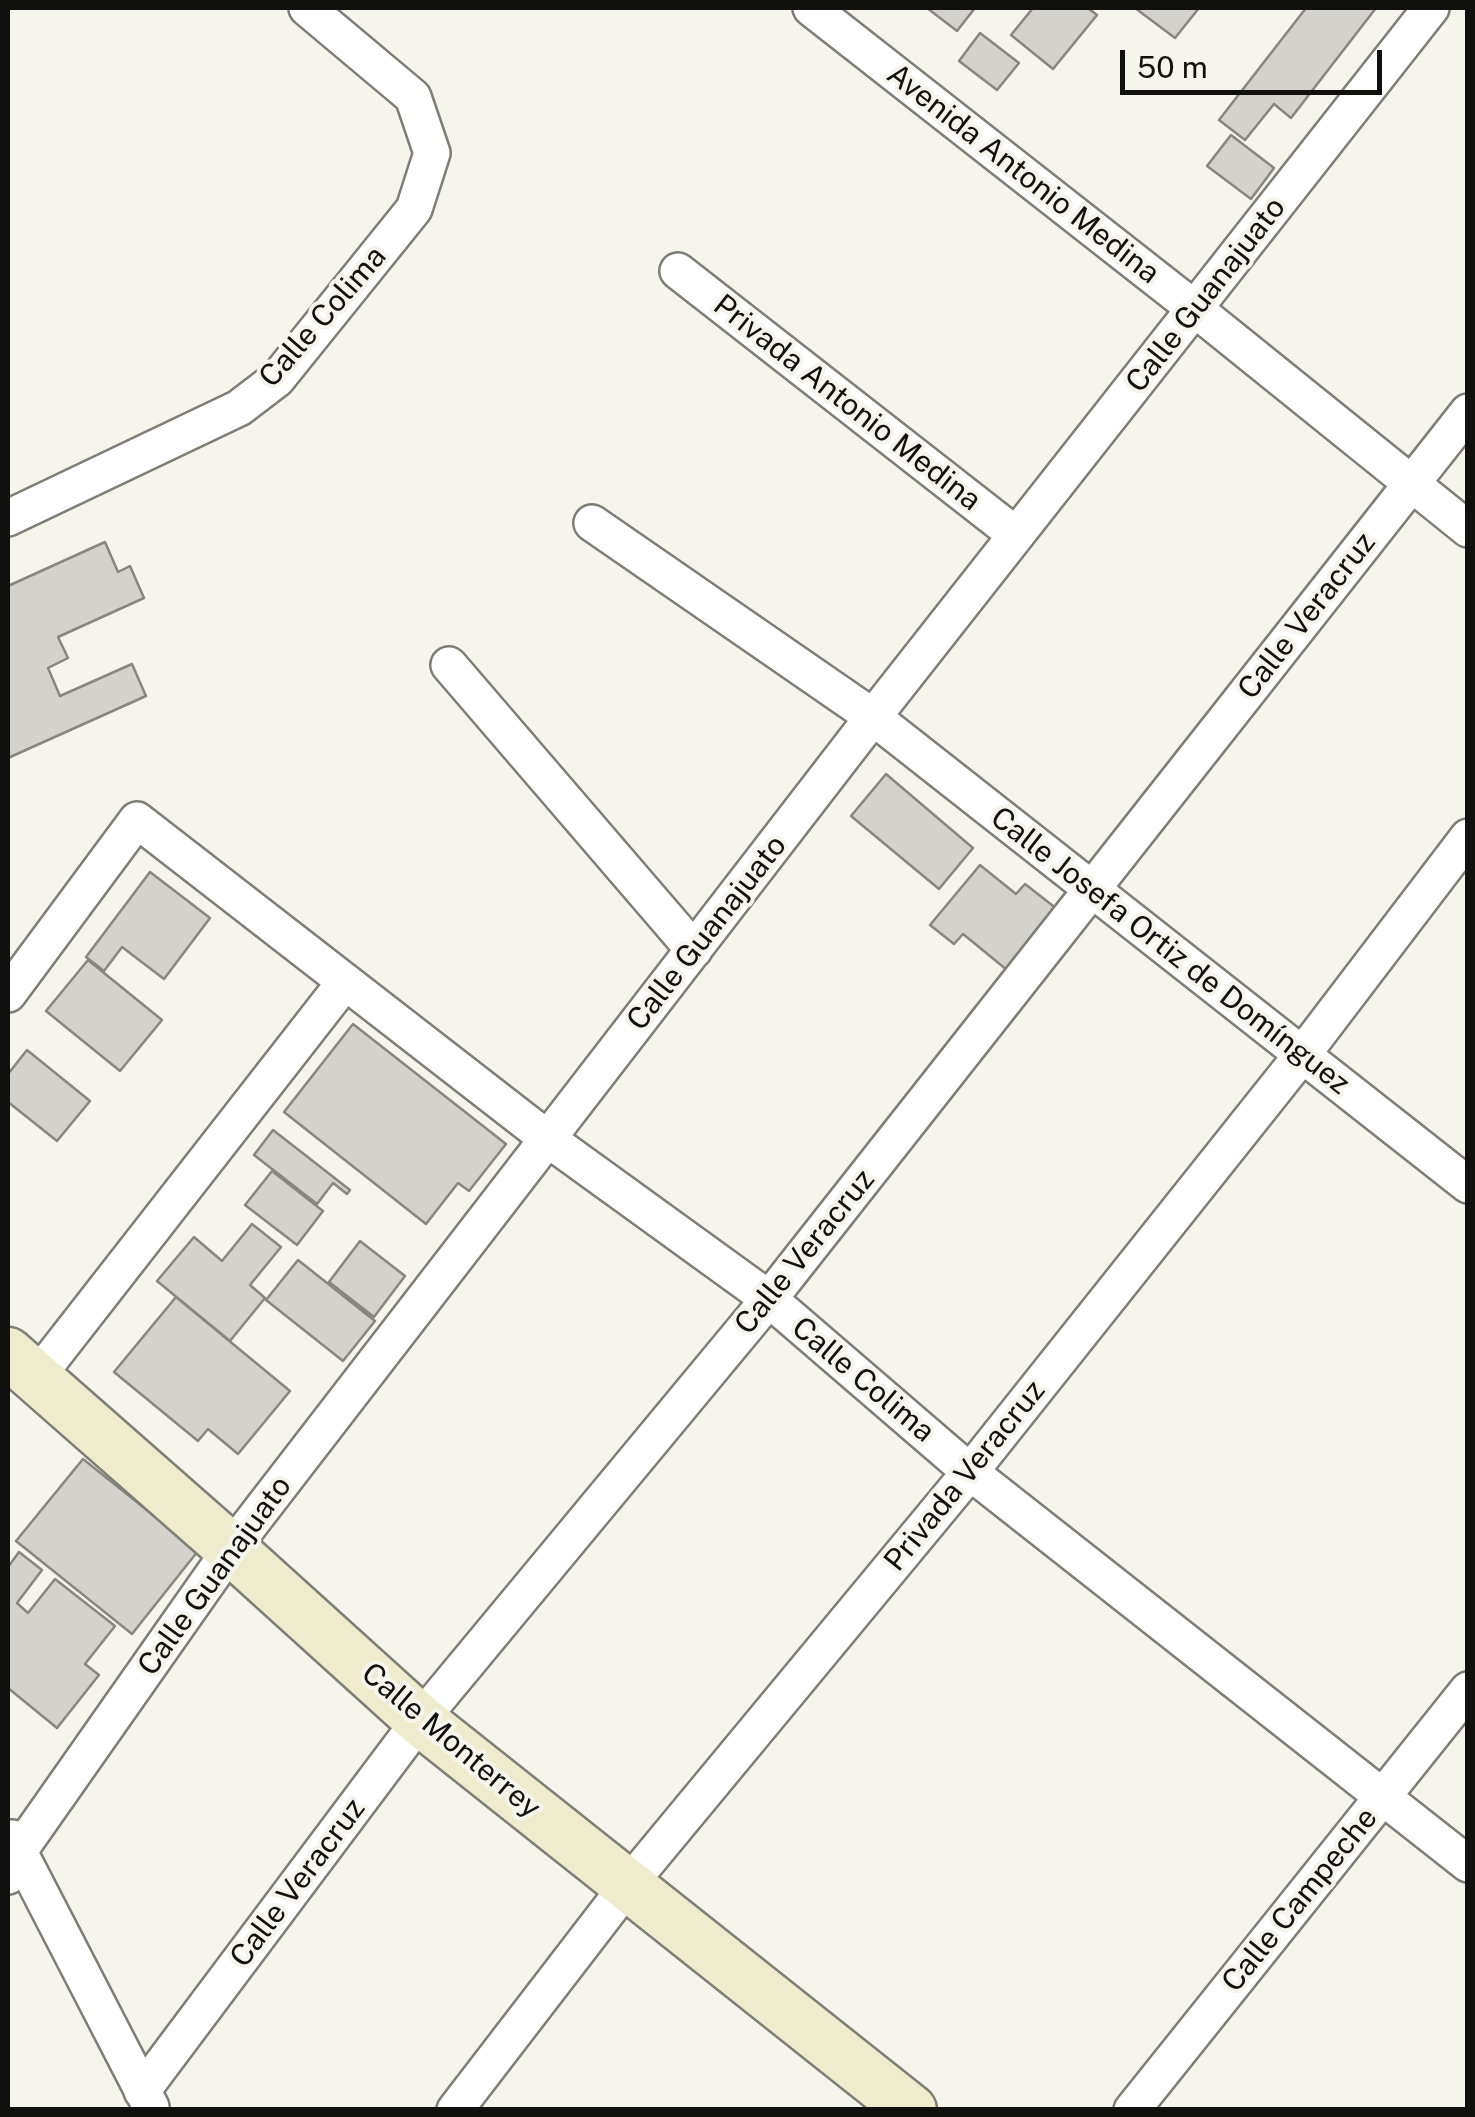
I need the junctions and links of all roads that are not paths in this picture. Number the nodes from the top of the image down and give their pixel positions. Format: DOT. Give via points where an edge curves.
graph roads {
  1 [pos="307,8"];
  2 [pos="810,8"];
  3 [pos="1431,8"];
  4 [pos="678,271"];
  5 [pos="1196,309"];
  6 [pos="1468,412"];
  7 [pos="1411,486"];
  8 [pos="8,518"];
  9 [pos="592,523"];
  10 [pos="1468,529"];
  11 [pos="1016,535"];
  12 [pos="449,665"];
  13 [pos="872,717"];
  14 [pos="1466,843"];
  15 [pos="1091,889"];
  16 [pos="694,950"];
  17 [pos="345,982"];
  18 [pos="8,994"];
  19 [pos="1302,1055"];
  20 [pos="548,1139"];
  21 [pos="1468,1186"];
  22 [pos="768,1300"];
  23 [pos="22,1366"];
  24 [pos="970,1472"];
  25 [pos="232,1549"];
  26 [pos="1468,1690"];
  27 [pos="420,1720"];
  28 [pos="1383,1797"];
  29 [pos="11,1852"];
  30 [pos="1468,1864"];
  31 [pos="628,1885"];
  32 [pos="147,2100"];
  33 [pos="455,2110"];
  34 [pos="911,2110"];
  35 [pos="1132,2110"];
  1 -- 8 [label="street, Calle Colima" via="412,97 432,153 414,209 277,378 239,408"];
  2 -- 5 [label="street, Avenida Antonio Medina"];
  3 -- 5 [label="street, Calle Guanajuato"];
  4 -- 11 [label="street, Privada Antonio Medina"];
  5 -- 7 [label="street, Avenida Antonio Medina"];
  5 -- 11 [label="street, Calle Guanajuato"];
  6 -- 7 [label="street, Calle Veracruz"];
  7 -- 10 [label="street, Avenida Antonio Medina"];
  7 -- 15 [label="street, Calle Veracruz"];
  9 -- 13 [label="street, Calle Josefa Ortiz de Domínguez"];
  11 -- 13 [label="street, Calle Guanajuato"];
  12 -- 16 [label="street"];
  13 -- 15 [label="street, Calle Josefa Ortiz de Domínguez"];
  13 -- 16 [label="street, Calle Guanajuato"];
  14 -- 19 [label="street, Privada Veracruz"];
  15 -- 19 [label="street, Calle Josefa Ortiz de Domínguez"];
  15 -- 22 [label="street, Calle Veracruz"];
  16 -- 20 [label="street, Calle Guanajuato"];
  17 -- 18 [label="street, Calle Colima" via="137,820"];
  17 -- 20 [label="street, Calle Colima"];
  17 -- 23 [label="street"];
  19 -- 21 [label="street, Calle Josefa Ortiz de Domínguez"];
  19 -- 24 [label="street, Privada Veracruz"];
  20 -- 22 [label="street, Calle Colima"];
  20 -- 25 [label="street, Calle Guanajuato"];
  22 -- 24 [label="street, Calle Colima"];
  22 -- 27 [label="street, Calle Veracruz"];
  23 -- 25 [label="street, Calle Monterrey"];
  24 -- 28 [label="street, Calle Colima"];
  24 -- 31 [label="street, Privada Veracruz"];
  25 -- 27 [label="street, Calle Monterrey"];
  25 -- 29 [label="street, Calle Guanajuato"];
  26 -- 28 [label="street, Calle Campeche"];
  27 -- 31 [label="street, Calle Monterrey"];
  27 -- 32 [label="street, Calle Veracruz"];
  28 -- 30 [label="street, Calle Colima"];
  28 -- 35 [label="street, Calle Campeche"];
  29 -- 32 [label="street"];
  31 -- 33 [label="street, Privada Veracruz"];
  31 -- 34 [label="street, Calle Monterrey"];
}
